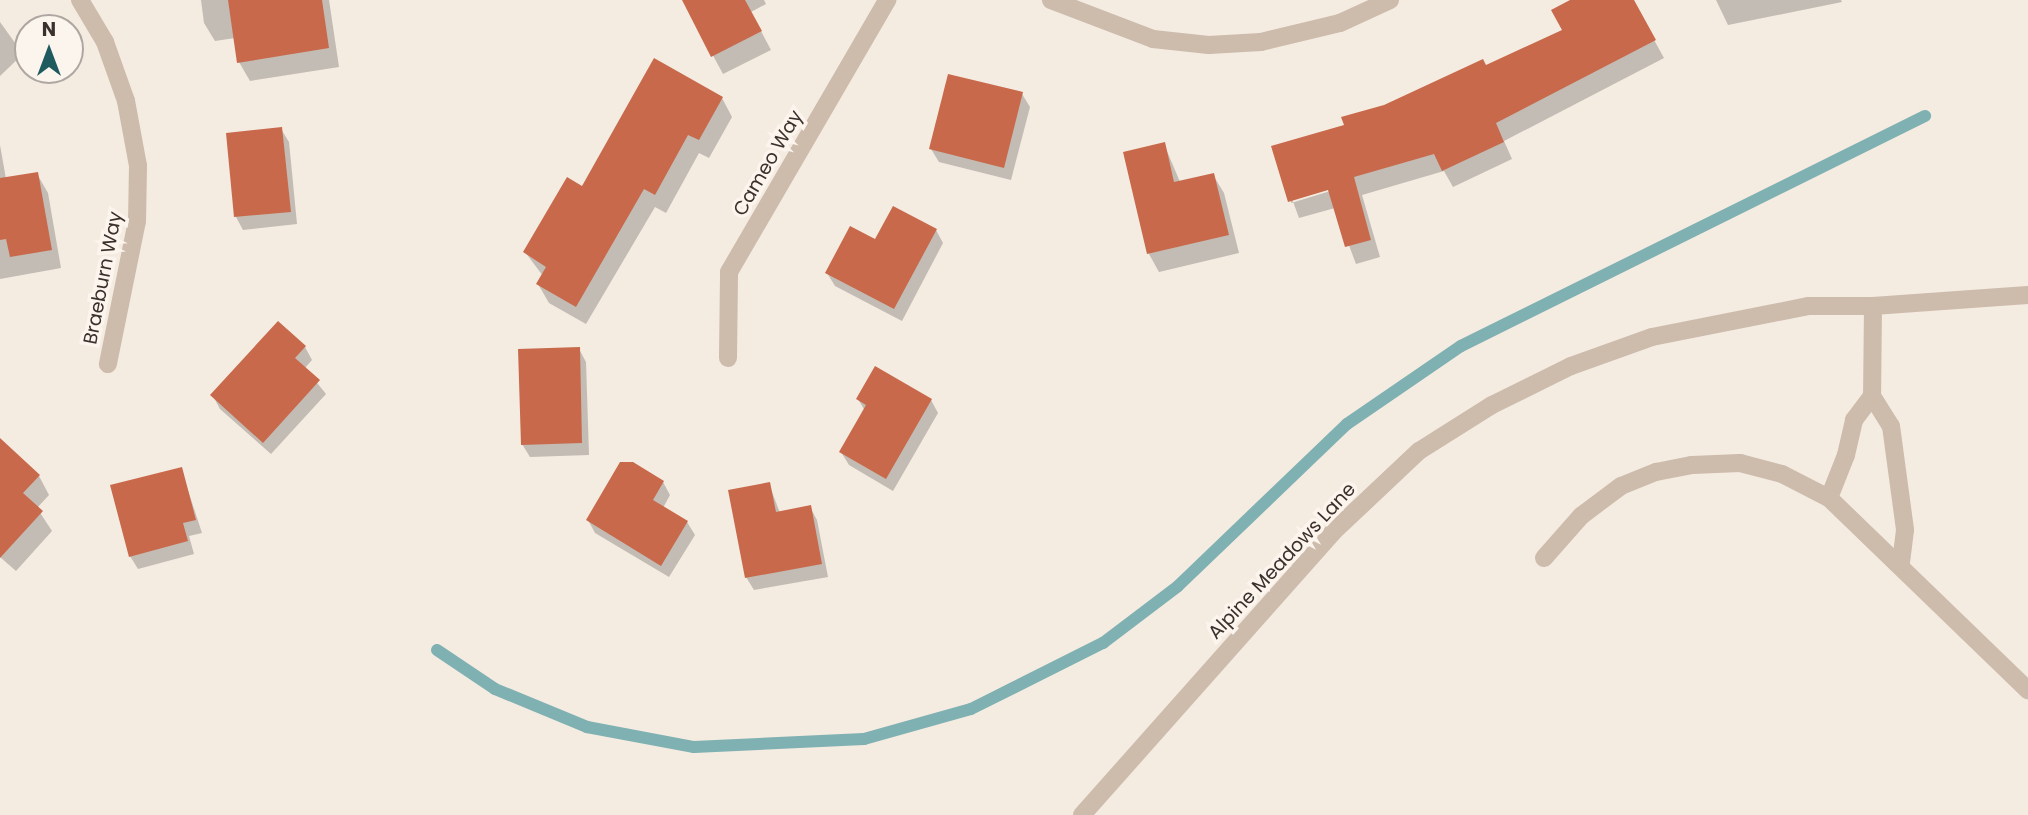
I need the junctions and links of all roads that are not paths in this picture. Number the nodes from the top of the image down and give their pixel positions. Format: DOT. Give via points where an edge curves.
graph roads {
  1 [pos="80,0"];
  2 [pos="887,0"];
  3 [pos="1051,0"];
  4 [pos="1390,0"];
  5 [pos="2028,295"];
  6 [pos="1873,306"];
  7 [pos="728,358"];
  8 [pos="108,364"];
  9 [pos="1872,396"];
  10 [pos="1829,498"];
  11 [pos="1544,558"];
  12 [pos="1900,565"];
  13 [pos="2028,690"];
  14 [pos="1082,815"];
  1 -- 8 [label="street, Braeburn Way" via="105,42 122,89 138,166 137,221"];
  2 -- 7 [label="street, Cameo Way" via="729,272"];
  3 -- 4 [label="street" via="1153,39 1209,45 1261,42 1340,23"];
  5 -- 6 [label="street, Alpine Meadows Lane"];
  6 -- 9 [label="street"];
  6 -- 14 [label="street, Alpine Meadows Lane" via="1809,306 1652,337 1571,366 1492,405 1419,451 1333,532"];
  9 -- 10 [label="street" via="1854,420"];
  9 -- 12 [label="street" via="1891,426 1905,530"];
  10 -- 11 [label="street" via="1782,474 1740,463 1692,465 1621,486 1581,516"];
  10 -- 12 [label="street"];
  12 -- 13 [label="street"];
}
